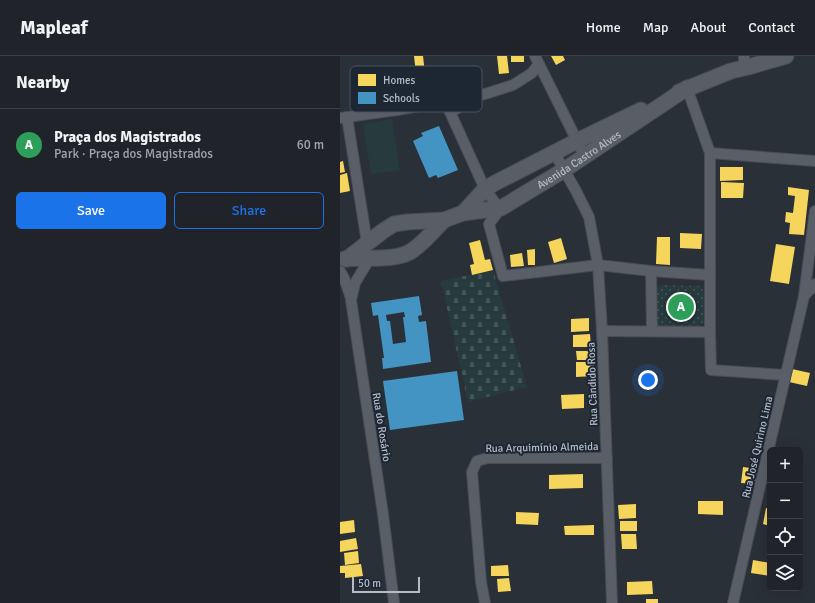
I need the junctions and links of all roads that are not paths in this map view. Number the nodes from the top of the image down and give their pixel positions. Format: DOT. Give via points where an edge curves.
graph roads {
  1 [pos="786,56"];
  2 [pos="537,60"];
  3 [pos="748,60"];
  4 [pos="688,88"];
  5 [pos="485,94"];
  6 [pos="482,95"];
  7 [pos="482,96"];
  8 [pos="384,112"];
  9 [pos="450,112"];
  10 [pos="344,118"];
  11 [pos="577,140"];
  12 [pos="554,152"];
  13 [pos="710,153"];
  14 [pos="585,157"];
  15 [pos="815,161"];
  16 [pos="564,170"];
  17 [pos="485,189"];
  18 [pos="500,208"];
  19 [pos="815,211"];
  20 [pos="463,213"];
  21 [pos="444,220"];
  22 [pos="414,222"];
  23 [pos="489,224"];
  24 [pos="371,240"];
  25 [pos="420,244"];
  26 [pos="377,258"];
  27 [pos="342,263"];
  28 [pos="598,265"];
  29 [pos="812,268"];
  30 [pos="651,271"];
  31 [pos="710,275"];
  32 [pos="815,284"];
  33 [pos="804,296"];
  34 [pos="351,300"];
  35 [pos="602,331"];
  36 [pos="652,331"];
  37 [pos="710,332"];
  38 [pos="785,375"];
  39 [pos="606,458"];
  40 [pos="394,603"];
  41 [pos="485,603"];
  42 [pos="612,603"];
  43 [pos="733,603"];
  1 -- 3 [label="street, Avenida Castro Alves"];
  2 -- 5 [label="street" via="532,73 513,85"];
  2 -- 11 [label="street"];
  3 -- 4 [label="street, Avenida Castro Alves" via="731,71"];
  4 -- 11 [label="street, Avenida Castro Alves"];
  4 -- 13 [label="street"];
  4 -- 14 [label="street, Avenida Castro Alves"];
  5 -- 6 [label="street"];
  5 -- 7 [label="street"];
  8 -- 10 [label="street"];
  9 -- 17 [label="street"];
  10 -- 24 [label="street"];
  11 -- 12 [label="street, Avenida Castro Alves"];
  11 -- 14 [label="street"];
  12 -- 16 [label="street, Rua Cândido Rosa"];
  12 -- 17 [label="street, Avenida Castro Alves"];
  13 -- 15 [label="street"];
  13 -- 31 [label="street"];
  14 -- 16 [label="street, Avenida Castro Alves"];
  16 -- 18 [label="street, Avenida Castro Alves"];
  16 -- 28 [label="street, Rua Cândido Rosa" via="589,217"];
  17 -- 18 [label="street"];
  17 -- 20 [label="street, Avenida Castro Alves"];
  18 -- 20 [label="street, Avenida Castro Alves"];
  18 -- 23 [label="street"];
  19 -- 29 [label="street, Rua José Quirino Lima"];
  20 -- 21 [label="street, Avenida Castro Alves"];
  20 -- 23 [label="street"];
  21 -- 22 [label="street, Avenida Castro Alves"];
  21 -- 25 [label="street, Avenida Castro Alves"];
  22 -- 24 [label="street, Avenida Castro Alves" via="394,224"];
  22 -- 25 [label="street" via="422,229"];
  23 -- 28 [label="street" via="503,276"];
  24 -- 26 [label="street"];
  24 -- 27 [label="street, Avenida Castro Alves"];
  25 -- 26 [label="street, Avenida Castro Alves" via="397,257"];
  26 -- 27 [label="street, Avenida Castro Alves"];
  26 -- 34 [label="street, Rua do Rosário" via="355,283"];
  27 -- 34 [label="street"];
  28 -- 30 [label="street"];
  28 -- 35 [label="street, Rua Cândido Rosa"];
  29 -- 33 [label="street, Rua José Quirino Lima"];
  30 -- 31 [label="street"];
  30 -- 36 [label="street"];
  31 -- 37 [label="street"];
  32 -- 33 [label="street, Rua José Quirino Lima"];
  33 -- 38 [label="street, Rua José Quirino Lima"];
  34 -- 40 [label="street, Rua do Rosário"];
  35 -- 36 [label="street"];
  35 -- 39 [label="street, Rua Cândido Rosa"];
  36 -- 37 [label="street"];
  37 -- 38 [label="street" via="711,370"];
  38 -- 43 [label="street, Rua José Quirino Lima"];
  39 -- 41 [label="street, Rua Arquimínio Almeida" via="488,458 477,461 472,472"];
  39 -- 42 [label="street, Rua Cândido Rosa"];
}
